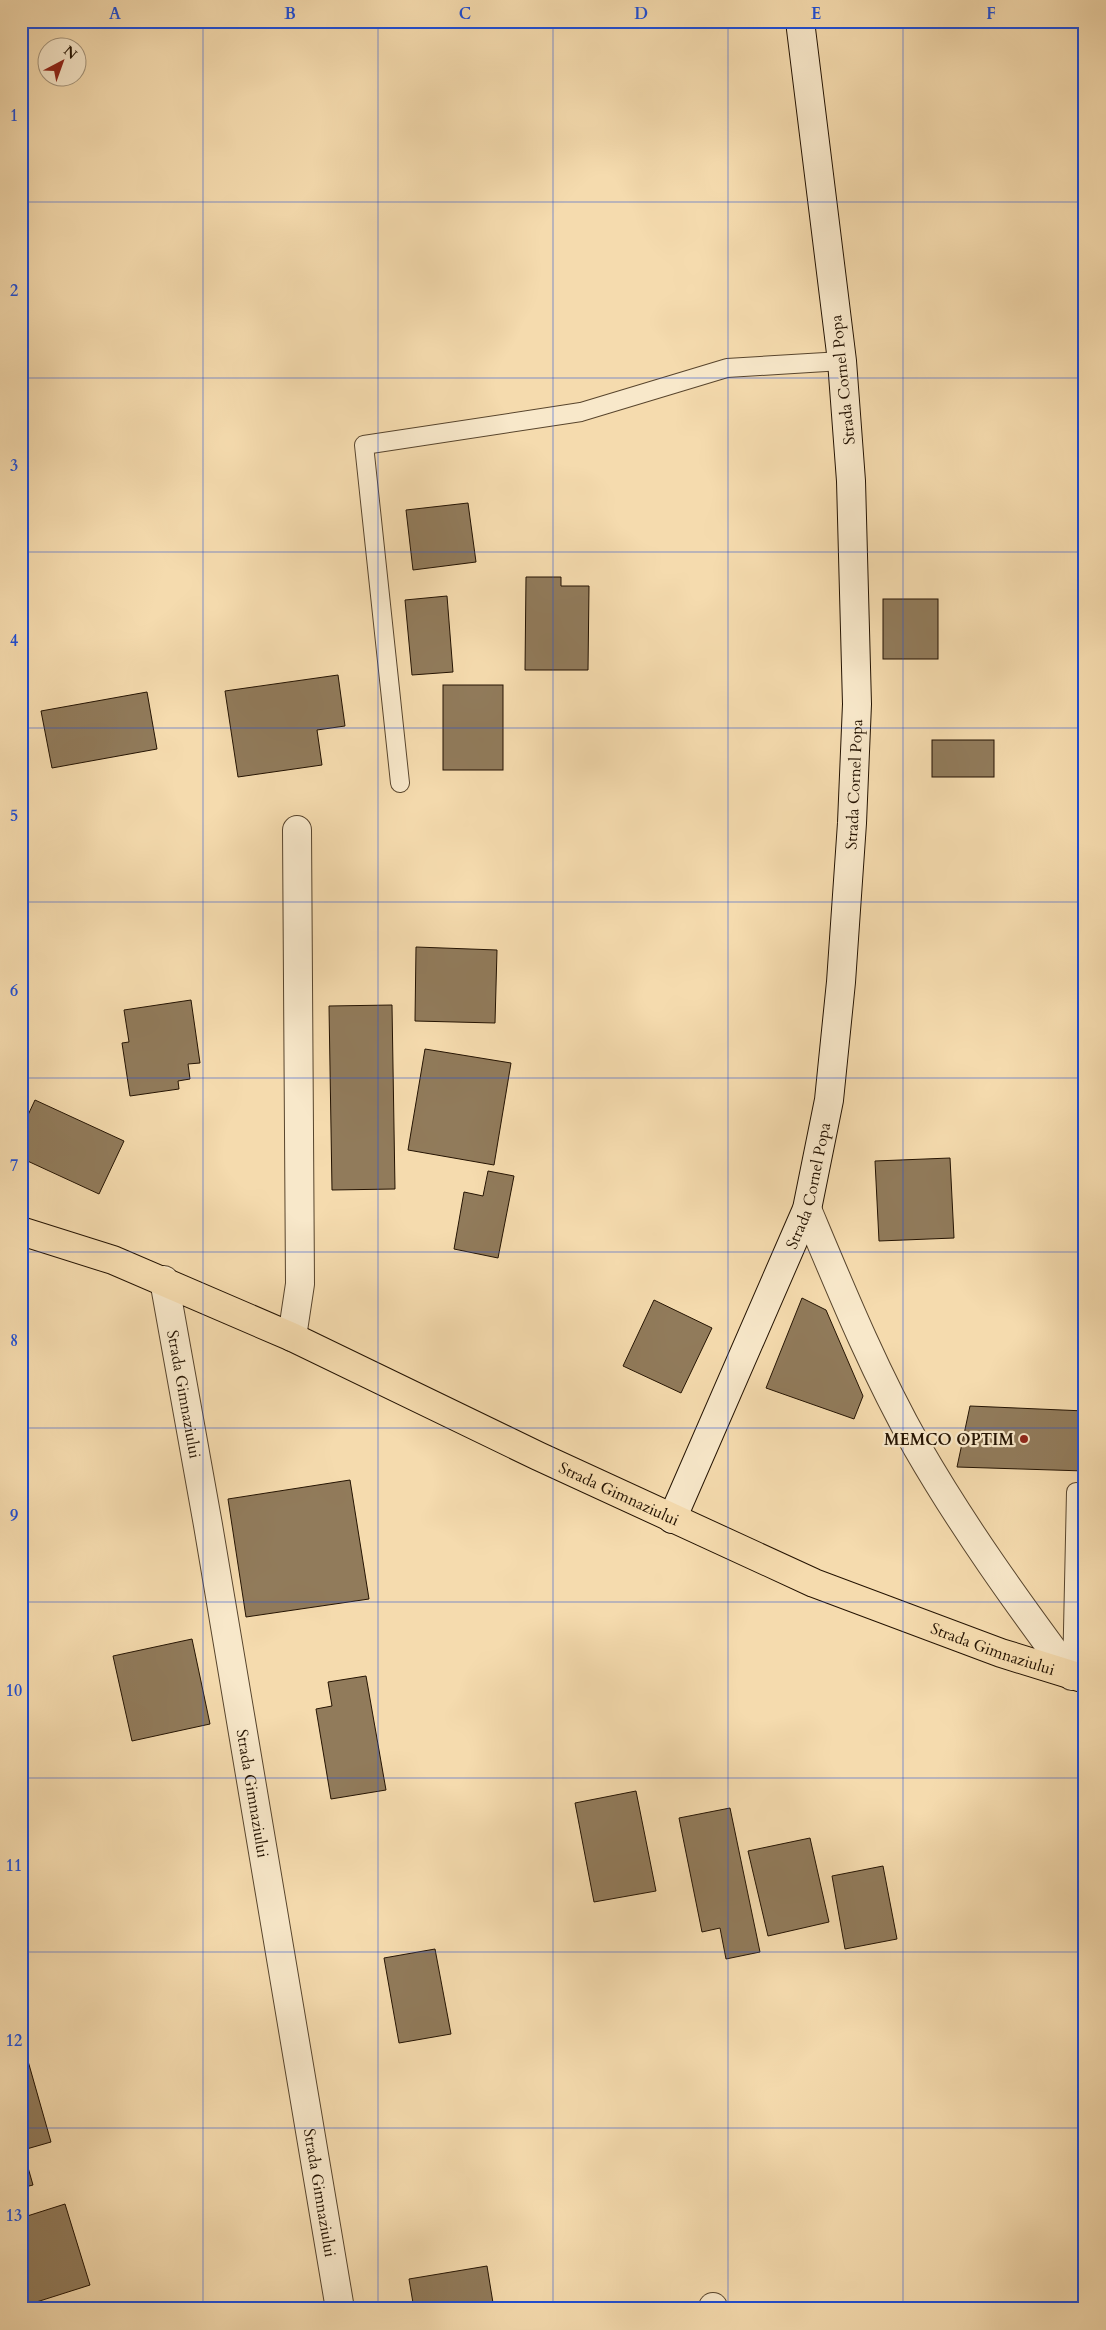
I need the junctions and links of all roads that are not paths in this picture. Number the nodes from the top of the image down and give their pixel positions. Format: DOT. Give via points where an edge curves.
graph roads {
  1 [pos="800,21"];
  2 [pos="842,361"];
  3 [pos="400,783"];
  4 [pos="297,830"];
  5 [pos="807,1209"];
  6 [pos="21,1231"];
  7 [pos="164,1280"];
  8 [pos="292,1337"];
  9 [pos="1076,1492"];
  10 [pos="672,1519"];
  11 [pos="1078,1678"];
  12 [pos="340,2309"];
  1 -- 2 [label="street, Strada Cornel Popa"];
  2 -- 3 [label="lane" via="727,368 581,412 364,445"];
  2 -- 5 [label="street, Strada Cornel Popa" via="852,481 856,714 852,823 828,1100"];
  4 -- 8 [label="street" via="300,1284"];
  5 -- 10 [label="street, Strada Cornel Popa"];
  5 -- 11 [label="street" via="870,1358 916,1446 960,1519"];
  6 -- 7 [label="main road, Strada Gimnaziului" via="66,1243"];
  7 -- 8 [label="main road, Strada Gimnaziului"];
  7 -- 12 [label="street, Strada Gimnaziului"];
  8 -- 10 [label="main road, Strada Gimnaziului"];
  9 -- 11 [label="lane"];
  10 -- 11 [label="main road, Strada Gimnaziului" via="814,1583 939,1631"];
}
